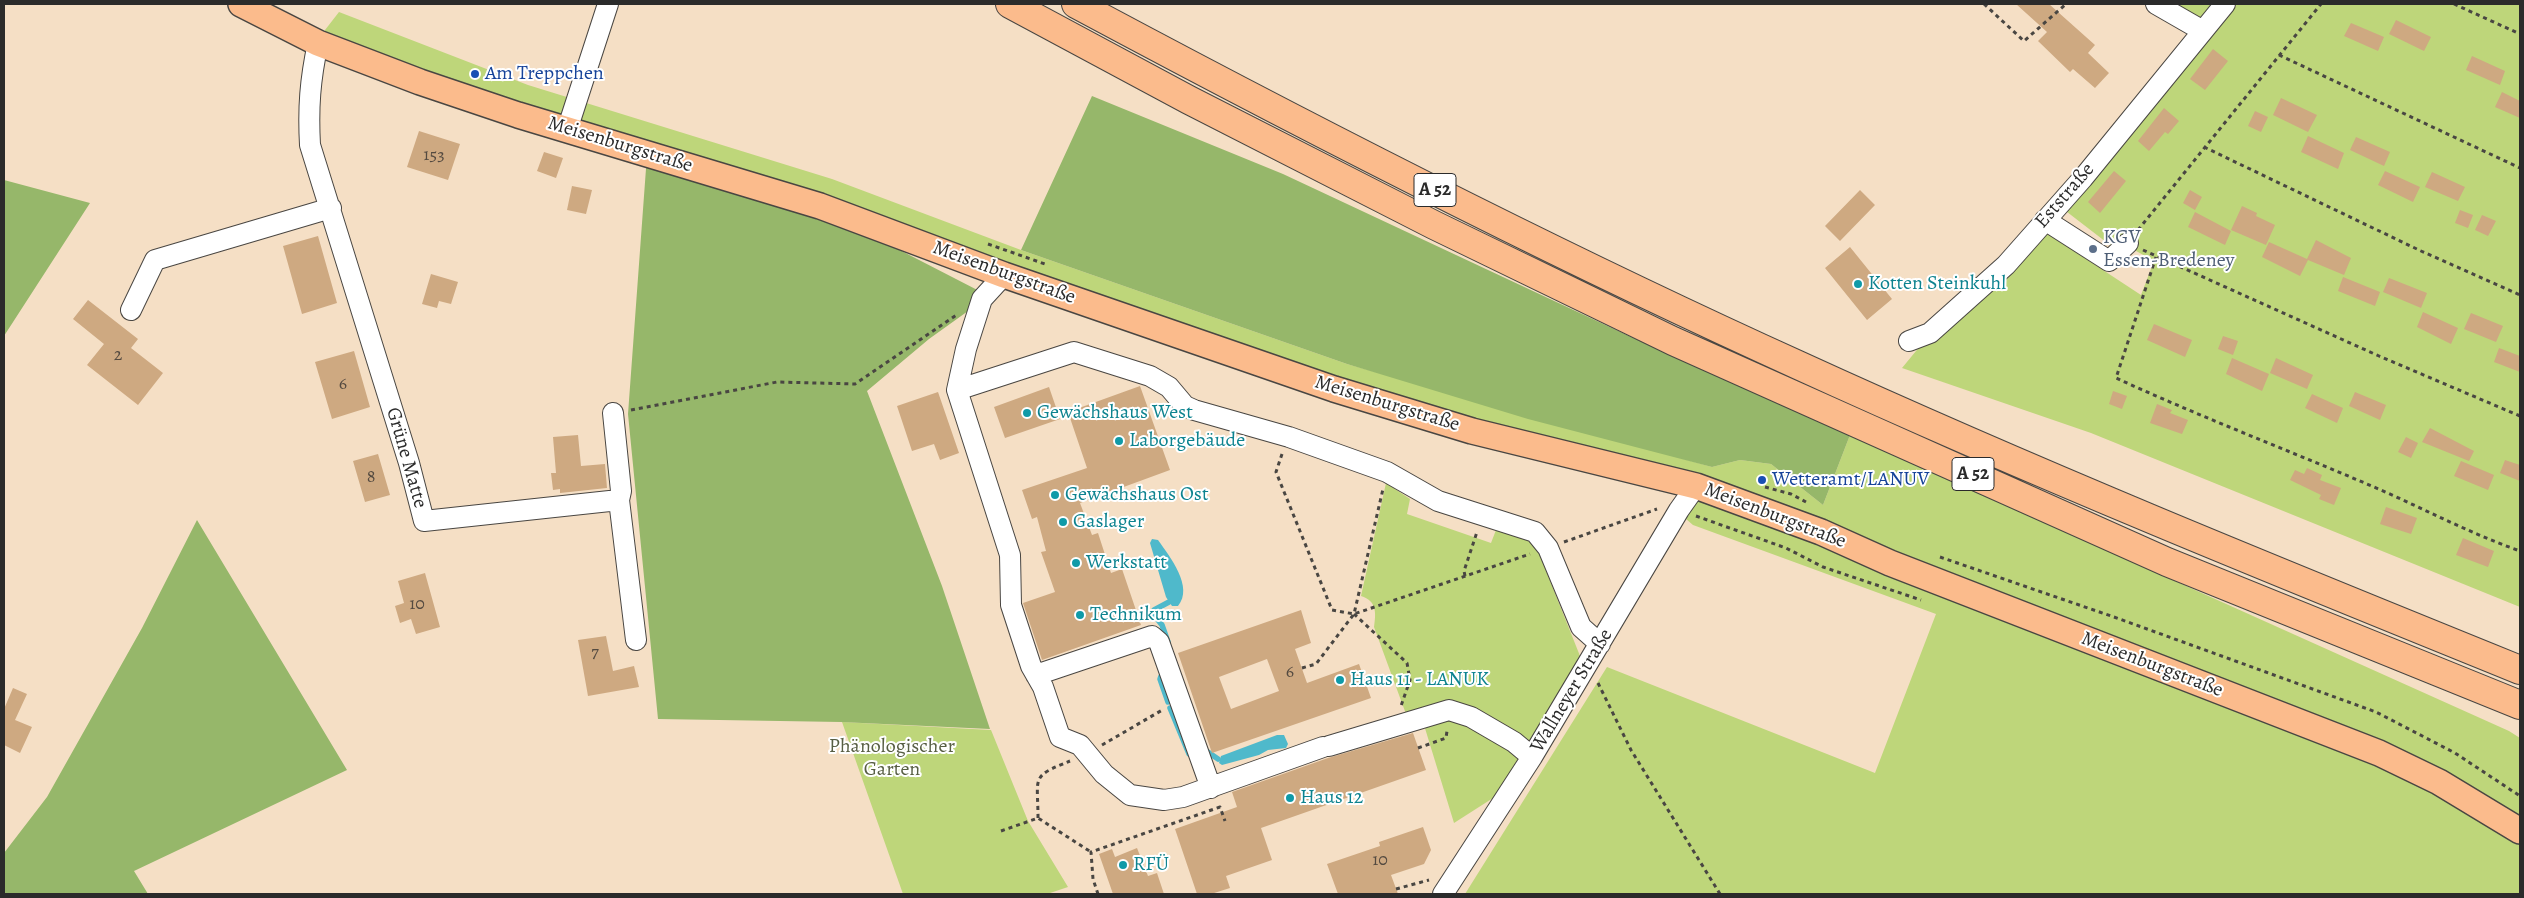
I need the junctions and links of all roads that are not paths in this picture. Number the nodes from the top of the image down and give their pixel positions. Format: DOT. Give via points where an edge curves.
graph roads {
  1 [pos="241,4"];
  2 [pos="608,4"];
  3 [pos="1010,4"];
  4 [pos="1076,4"];
  5 [pos="2156,4"];
  6 [pos="2225,4"];
  7 [pos="2203,31"];
  8 [pos="318,43"];
  9 [pos="567,130"];
  10 [pos="330,208"];
  11 [pos="2045,220"];
  12 [pos="2128,243"];
  13 [pos="1004,274"];
  14 [pos="131,310"];
  15 [pos="1909,341"];
  16 [pos="957,390"];
  17 [pos="613,414"];
  18 [pos="1696,486"];
  19 [pos="619,500"];
  20 [pos="636,640"];
  21 [pos="1600,644"];
  22 [pos="2520,670"];
  23 [pos="1036,675"];
  24 [pos="2520,705"];
  25 [pos="1532,757"];
  26 [pos="1211,788"];
  27 [pos="2520,831"];
  28 [pos="1443,894"];
  1 -- 8 [label="main road, Meisenburgstraße"];
  2 -- 9 [label="street"];
  3 -- 24 [label="highway, A 52" via="1434,225 1674,341 2168,562"];
  4 -- 22 [label="highway, A 52" via="1447,196 1798,365 2179,532"];
  5 -- 7 [label="street"];
  6 -- 7 [label="street, Eststraße"];
  7 -- 11 [label="street, Eststraße"];
  8 -- 9 [label="main road, Meisenburgstraße" via="420,82"];
  8 -- 10 [label="street, Grüne Matte" via="309,88 310,145"];
  9 -- 13 [label="main road, Meisenburgstraße" via="820,206"];
  10 -- 14 [label="street" via="154,260"];
  10 -- 19 [label="street, Grüne Matte" via="424,520"];
  11 -- 12 [label="street" via="2109,261"];
  11 -- 15 [label="street, Eststraße" via="2006,265 1930,333"];
  13 -- 16 [label="street" via="982,299"];
  13 -- 18 [label="main road, Meisenburgstraße" via="1334,389 1472,431"];
  16 -- 21 [label="street" via="1074,352 1150,376 1169,387 1185,406 1194,410 1288,437 1387,472 1438,501 1528,528 1542,538 1580,627"];
  16 -- 23 [label="street" via="1010,555 1011,605"];
  17 -- 19 [label="street" via="621,491"];
  18 -- 21 [label="street, Wallneyer Straße"];
  18 -- 27 [label="main road, Meisenburgstraße" via="2379,752 2439,782"];
  19 -- 20 [label="street"];
  21 -- 25 [label="street, Wallneyer Straße"];
  23 -- 26 [label="street" via="1060,737 1080,745 1117,786 1130,795 1164,800"];
  23 -- 26 [label="street" via="1152,636 1159,642"];
  25 -- 26 [label="street" via="1471,716 1449,710 1326,746"];
  25 -- 28 [label="street, Wallneyer Straße"];
}
